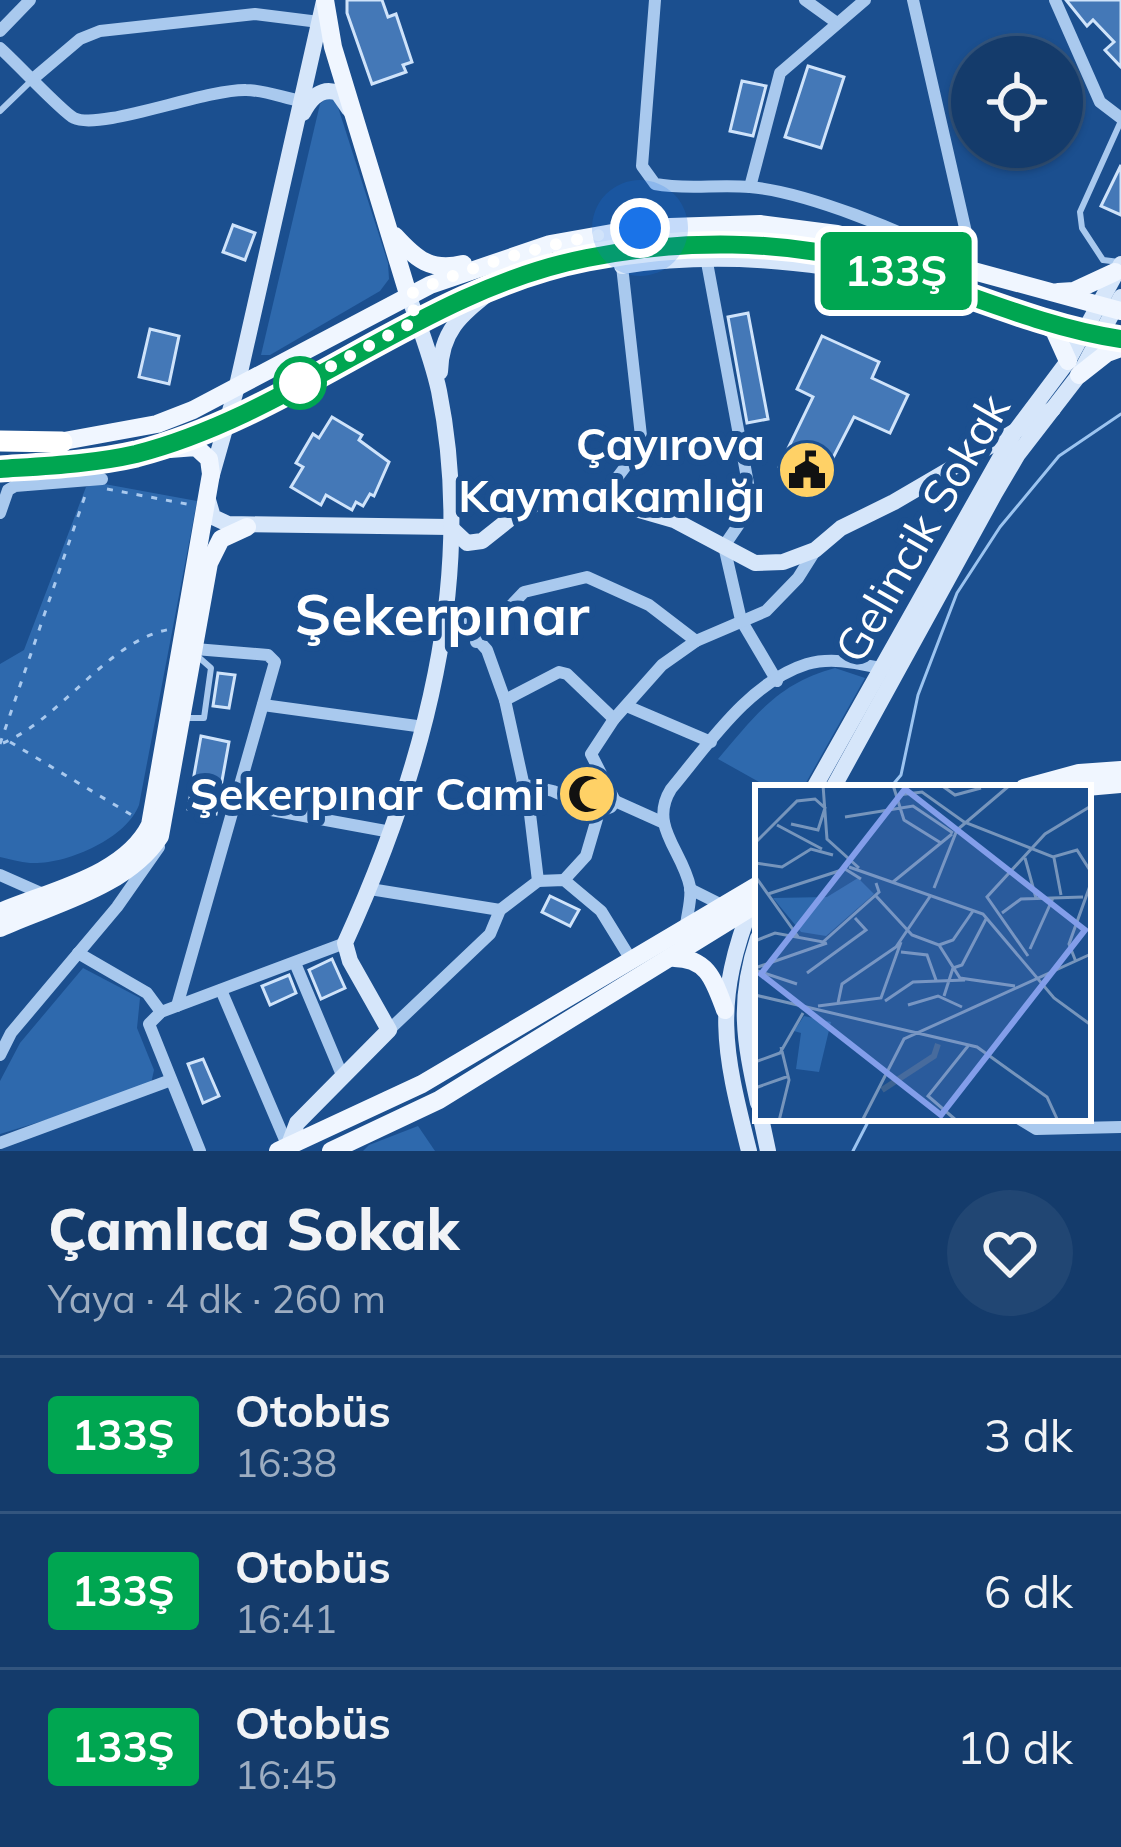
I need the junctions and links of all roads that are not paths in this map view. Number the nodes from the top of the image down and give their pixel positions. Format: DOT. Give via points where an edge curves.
graph roads {
  1 [pos="30,0"];
  2 [pos="324,0"];
  3 [pos="655,0"];
  4 [pos="805,0"];
  5 [pos="865,0"];
  6 [pos="913,0"];
  7 [pos="1055,0"];
  8 [pos="319,22"];
  9 [pos="837,23"];
  10 [pos="0,31"];
  11 [pos="0,48"];
  12 [pos="34,78"];
  13 [pos="301,101"];
  14 [pos="0,111"];
  15 [pos="352,114"];
  16 [pos="1121,120"];
  17 [pos="294,133"];
  18 [pos="750,187"];
  19 [pos="388,228"];
  20 [pos="968,241"];
  21 [pos="550,244"];
  22 [pos="706,257"];
  23 [pos="1115,265"];
  24 [pos="622,266"];
  25 [pos="980,273"];
  26 [pos="499,284"];
  27 [pos="952,290"];
  28 [pos="1051,292"];
  29 [pos="408,295"];
  30 [pos="1113,306"];
  31 [pos="1021,312"];
  32 [pos="417,320"];
  33 [pos="1107,339"];
  34 [pos="245,349"];
  35 [pos="1074,368"];
  36 [pos="236,390"];
  37 [pos="439,391"];
  38 [pos="1053,409"];
  39 [pos="193,410"];
  40 [pos="228,420"];
  41 [pos="1014,433"];
  42 [pos="62,442"];
  43 [pos="0,445"];
  44 [pos="135,454"];
  45 [pos="0,469"];
  46 [pos="102,479"];
  47 [pos="208,495"];
  48 [pos="449,496"];
  49 [pos="601,499"];
  50 [pos="0,513"];
  51 [pos="247,527"];
  52 [pos="421,527"];
  53 [pos="451,527"];
  54 [pos="724,546"];
  55 [pos="815,550"];
  56 [pos="446,604"];
  57 [pos="741,620"];
  58 [pos="696,641"];
  59 [pos="476,642"];
  60 [pos="195,651"];
  61 [pos="880,668"];
  62 [pos="777,681"];
  63 [pos="505,700"];
  64 [pos="262,705"];
  65 [pos="629,706"];
  66 [pos="614,719"];
  67 [pos="424,728"];
  68 [pos="711,742"];
  69 [pos="1121,770"];
  70 [pos="522,784"];
  71 [pos="1121,784"];
  72 [pos="816,785"];
  73 [pos="835,785"];
  74 [pos="1034,785"];
  75 [pos="1091,787"];
  76 [pos="615,801"];
  77 [pos="233,803"];
  78 [pos="599,812"];
  79 [pos="664,823"];
  80 [pos="157,826"];
  81 [pos="391,832"];
  82 [pos="0,874"];
  83 [pos="564,880"];
  84 [pos="538,881"];
  85 [pos="93,887"];
  86 [pos="370,889"];
  87 [pos="690,889"];
  88 [pos="43,894"];
  89 [pos="755,896"];
  90 [pos="755,897"];
  91 [pos="755,899"];
  92 [pos="722,905"];
  93 [pos="500,910"];
  94 [pos="0,912"];
  95 [pos="104,919"];
  96 [pos="686,926"];
  97 [pos="0,928"];
  98 [pos="345,944"];
  99 [pos="755,947"];
  100 [pos="78,953"];
  101 [pos="630,958"];
  102 [pos="674,958"];
  103 [pos="295,963"];
  104 [pos="221,990"];
  105 [pos="177,1006"];
  106 [pos="724,1010"];
  107 [pos="161,1012"];
  108 [pos="389,1030"];
  109 [pos="0,1055"];
  110 [pos="342,1075"];
  111 [pos="171,1079"];
  112 [pos="755,1089"];
  113 [pos="762,1121"];
  114 [pos="1023,1121"];
  115 [pos="1121,1126"];
  116 [pos="0,1144"];
  117 [pos="283,1149"];
  118 [pos="200,1151"];
  119 [pos="332,1151"];
  120 [pos="748,1151"];
  121 [pos="769,1151"];
  1 -- 10 [label="street"];
  2 -- 8 [label="street"];
  2 -- 15 [label="main road"];
  3 -- 18 [label="street" via="646,176 672,187"];
  4 -- 9 [label="street"];
  5 -- 9 [label="street"];
  6 -- 20 [label="street"];
  7 -- 16 [label="street" via="1100,102"];
  8 -- 12 [label="street" via="256,14 100,31"];
  8 -- 13 [label="street"];
  9 -- 18 [label="street" via="780,74"];
  11 -- 12 [label="street"];
  12 -- 13 [label="street" via="70,117 87,122 247,90"];
  12 -- 14 [label="lane"];
  13 -- 17 [label="street"];
  15 -- 17 [label="street" via="338,93 325,91 307,105"];
  15 -- 19 [label="main road"];
  16 -- 23 [label="lane" via="1080,212 1082,228"];
  17 -- 34 [label="street"];
  18 -- 25 [label="street" via="908,234"];
  19 -- 21 [label="main road" via="417,259 439,268"];
  19 -- 29 [label="main road"];
  21 -- 25 [label="main road" via="640,228 760,224 857,238"];
  21 -- 29 [label="main road"];
  22 -- 24 [label="street"];
  22 -- 27 [label="street" via="781,259"];
  22 -- 54 [label="street" via="752,505"];
  23 -- 28 [label="main road" via="1074,291"];
  23 -- 30 [label="street, Gelincik Sokak"];
  24 -- 49 [label="street" via="641,436"];
  25 -- 28 [label="main road"];
  26 -- 27 [label="main road" via="584,258 752,245 873,264"];
  26 -- 32 [label="main road"];
  26 -- 37 [label="street" via="450,326"];
  27 -- 31 [label="main road"];
  28 -- 30 [label="main road"];
  29 -- 32 [label="street"];
  29 -- 36 [label="main road"];
  30 -- 33 [label="street, Gelincik Sokak"];
  31 -- 33 [label="main road"];
  31 -- 35 [label="main road" via="1054,330"];
  32 -- 37 [label="street"];
  32 -- 40 [label="main road"];
  33 -- 35 [label="street, Gelincik Sokak"];
  33 -- 35 [label="main road" via="1107,353"];
  34 -- 36 [label="street"];
  34 -- 39 [label="street" via="225,385"];
  35 -- 38 [label="street, Gelincik Sokak"];
  35 -- 41 [label="street, Gelincik Sokak"];
  36 -- 39 [label="main road"];
  36 -- 40 [label="street"];
  37 -- 48 [label="street"];
  38 -- 41 [label="street"];
  38 -- 73 [label="street, Gelincik Sokak" via="994,493"];
  39 -- 42 [label="main road"];
  40 -- 44 [label="main road"];
  40 -- 47 [label="street"];
  41 -- 55 [label="street"];
  41 -- 61 [label="street, Gelincik Sokak"];
  42 -- 43 [label="highway"];
  44 -- 45 [label="main road"];
  44 -- 47 [label="main road" via="196,448 212,466"];
  46 -- 50 [label="street" via="15,486"];
  47 -- 51 [label="street" via="213,517"];
  47 -- 80 [label="main road"];
  48 -- 52 [label="street" via="441,520"];
  48 -- 53 [label="street"];
  49 -- 53 [label="street" via="550,498 482,541 467,543"];
  49 -- 54 [label="street" via="674,520"];
  51 -- 52 [label="street"];
  51 -- 60 [label="main road" via="221,538 212,554"];
  52 -- 53 [label="street"];
  53 -- 56 [label="street"];
  54 -- 55 [label="street" via="755,562"];
  54 -- 57 [label="street"];
  55 -- 57 [label="street" via="766,610"];
  56 -- 59 [label="street"];
  56 -- 67 [label="street"];
  57 -- 58 [label="street"];
  57 -- 62 [label="street"];
  58 -- 59 [label="street" via="649,604 586,577 524,592"];
  58 -- 65 [label="street" via="662,664"];
  59 -- 63 [label="street" via="487,650"];
  60 -- 64 [label="street" via="268,655 275,662"];
  60 -- 80 [label="main road"];
  61 -- 62 [label="street" via="805,664"];
  61 -- 72 [label="street, Gelincik Sokak"];
  62 -- 68 [label="street"];
  63 -- 66 [label="street" via="559,672"];
  63 -- 70 [label="street"];
  64 -- 67 [label="street"];
  64 -- 77 [label="street"];
  65 -- 66 [label="street"];
  65 -- 68 [label="street"];
  66 -- 76 [label="street" via="591,754"];
  67 -- 81 [label="street"];
  68 -- 79 [label="street" via="661,805"];
  69 -- 74 [label="main road"];
  70 -- 78 [label="street"];
  70 -- 84 [label="street"];
  71 -- 75 [label="main road"];
  76 -- 78 [label="street"];
  76 -- 79 [label="street"];
  77 -- 81 [label="street"];
  77 -- 105 [label="street"];
  78 -- 83 [label="street" via="586,856"];
  79 -- 87 [label="street"];
  80 -- 85 [label="main road" via="137,864"];
  80 -- 88 [label="main road" via="128,855"];
  80 -- 95 [label="street" via="160,845 147,869"];
  81 -- 86 [label="street"];
  82 -- 88 [label="street"];
  83 -- 84 [label="street"];
  83 -- 101 [label="street" via="601,911"];
  84 -- 93 [label="street"];
  85 -- 95 [label="street" via="105,899"];
  85 -- 97 [label="main road"];
  86 -- 93 [label="street"];
  86 -- 98 [label="street"];
  87 -- 92 [label="street"];
  87 -- 96 [label="street"];
  88 -- 94 [label="main road"];
  89 -- 92 [label="main road"];
  90 -- 102 [label="main road"];
  91 -- 106 [label="street"];
  92 -- 96 [label="main road"];
  93 -- 108 [label="street" via="490,934"];
  95 -- 100 [label="street"];
  96 -- 101 [label="main road"];
  98 -- 103 [label="street"];
  98 -- 108 [label="street"];
  99 -- 112 [label="street" via="743,1033"];
  100 -- 107 [label="street" via="147,993"];
  100 -- 109 [label="street"];
  101 -- 117 [label="main road" via="422,1084"];
  102 -- 106 [label="main road" via="706,967"];
  102 -- 119 [label="main road" via="440,1100"];
  103 -- 104 [label="street"];
  103 -- 110 [label="street"];
  104 -- 105 [label="street"];
  104 -- 117 [label="street"];
  105 -- 107 [label="street"];
  106 -- 120 [label="street" via="727,1065"];
  107 -- 111 [label="street" via="149,1024"];
  108 -- 110 [label="street"];
  110 -- 117 [label="street"];
  111 -- 116 [label="street"];
  111 -- 118 [label="street"];
  113 -- 121 [label="street"];
  114 -- 115 [label="street" via="1036,1129"];
}
